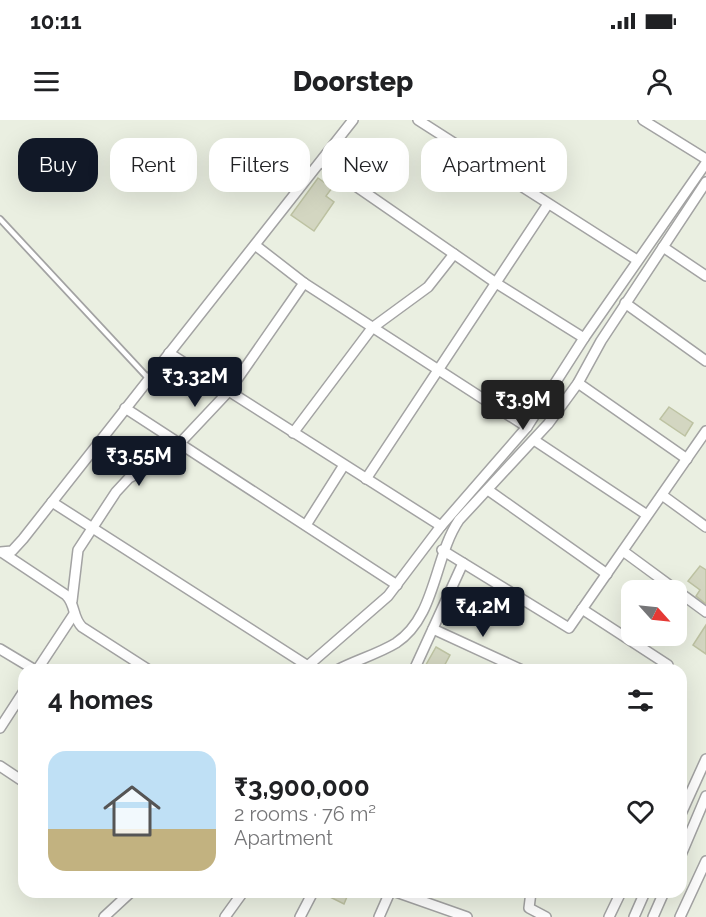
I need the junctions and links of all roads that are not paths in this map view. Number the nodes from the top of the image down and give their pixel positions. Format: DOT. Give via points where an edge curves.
graph roads {
  1 [pos="353,120"];
  2 [pos="418,120"];
  3 [pos="643,120"];
  4 [pos="706,161"];
  5 [pos="321,162"];
  6 [pos="705,186"];
  7 [pos="548,204"];
  8 [pos="0,219"];
  9 [pos="255,245"];
  10 [pos="663,247"];
  11 [pos="454,254"];
  12 [pos="637,261"];
  13 [pos="706,276"];
  14 [pos="304,283"];
  15 [pos="496,283"];
  16 [pos="625,303"];
  17 [pos="372,328"];
  18 [pos="584,338"];
  19 [pos="169,353"];
  20 [pos="706,361"];
  21 [pos="438,370"];
  22 [pos="148,378"];
  23 [pos="578,383"];
  24 [pos="229,392"];
  25 [pos="125,408"];
  26 [pos="527,427"];
  27 [pos="293,433"];
  28 [pos="704,437"];
  29 [pos="534,440"];
  30 [pos="180,443"];
  31 [pos="687,459"];
  32 [pos="344,465"];
  33 [pos="366,479"];
  34 [pos="488,490"];
  35 [pos="662,495"];
  36 [pos="52,502"];
  37 [pos="647,515"];
  38 [pos="306,525"];
  39 [pos="441,526"];
  40 [pos="706,526"];
  41 [pos="92,527"];
  42 [pos="442,550"];
  43 [pos="622,551"];
  44 [pos="1,553"];
  45 [pos="463,563"];
  46 [pos="607,573"];
  47 [pos="655,580"];
  48 [pos="398,585"];
  49 [pos="72,601"];
  50 [pos="687,601"];
  51 [pos="582,609"];
  52 [pos="706,612"];
  53 [pos="74,614"];
  54 [pos="433,629"];
  55 [pos="621,630"];
  56 [pos="644,646"];
  57 [pos="0,649"];
  58 [pos="26,664"];
  59 [pos="40,664"];
  60 [pos="140,664"];
  61 [pos="300,664"];
  62 [pos="311,664"];
  63 [pos="350,664"];
  64 [pos="417,664"];
  65 [pos="509,664"];
  66 [pos="667,664"];
  67 [pos="18,700"];
  68 [pos="0,728"];
  69 [pos="706,759"];
  70 [pos="0,766"];
  71 [pos="18,778"];
  72 [pos="706,796"];
  73 [pos="687,801"];
  74 [pos="687,841"];
  75 [pos="706,861"];
  76 [pos="125,898"];
  77 [pos="239,898"];
  78 [pos="310,898"];
  79 [pos="387,898"];
  80 [pos="413,898"];
  81 [pos="530,898"];
  82 [pos="618,898"];
  83 [pos="642,898"];
  84 [pos="661,898"];
  85 [pos="527,913"];
  86 [pos="104,917"];
  87 [pos="225,917"];
  88 [pos="300,917"];
  89 [pos="379,917"];
  90 [pos="467,917"];
  91 [pos="546,917"];
  92 [pos="609,917"];
  93 [pos="634,917"];
  94 [pos="653,917"];
  95 [pos="680,917"];
  1 -- 5 [label="street"];
  2 -- 7 [label="street"];
  3 -- 4 [label="street"];
  4 -- 12 [label="street"];
  5 -- 9 [label="street"];
  5 -- 11 [label="street"];
  6 -- 10 [label="street"];
  7 -- 12 [label="street"];
  7 -- 15 [label="street"];
  8 -- 22 [label="lane"];
  9 -- 14 [label="street"];
  9 -- 19 [label="street"];
  10 -- 13 [label="street"];
  10 -- 16 [label="street"];
  11 -- 15 [label="street"];
  11 -- 17 [label="street" via="428,287"];
  12 -- 18 [label="street"];
  14 -- 17 [label="street"];
  14 -- 24 [label="street"];
  15 -- 18 [label="street"];
  15 -- 21 [label="street"];
  16 -- 20 [label="street"];
  16 -- 23 [label="street"];
  17 -- 21 [label="street"];
  17 -- 27 [label="street"];
  18 -- 26 [label="street"];
  19 -- 22 [label="street"];
  19 -- 24 [label="street"];
  21 -- 26 [label="street"];
  21 -- 33 [label="street"];
  22 -- 25 [label="street"];
  23 -- 29 [label="street"];
  23 -- 31 [label="street"];
  24 -- 27 [label="street"];
  24 -- 30 [label="street"];
  25 -- 30 [label="street"];
  25 -- 36 [label="street"];
  26 -- 39 [label="street"];
  27 -- 32 [label="street"];
  28 -- 31 [label="street"];
  29 -- 34 [label="street"];
  29 -- 37 [label="street"];
  30 -- 38 [label="street"];
  30 -- 41 [label="street" via="122,484"];
  31 -- 35 [label="street"];
  32 -- 33 [label="street"];
  32 -- 38 [label="street"];
  33 -- 39 [label="street"];
  34 -- 42 [label="street" via="459,520"];
  34 -- 46 [label="street"];
  35 -- 37 [label="street"];
  35 -- 40 [label="street"];
  36 -- 41 [label="street"];
  36 -- 44 [label="street" via="23,539 12,550"];
  37 -- 43 [label="street"];
  38 -- 48 [label="street"];
  39 -- 48 [label="street"];
  41 -- 49 [label="street" via="76,558"];
  41 -- 61 [label="street"];
  42 -- 45 [label="street"];
  42 -- 63 [label="street" via="422,614 410,631 396,643"];
  43 -- 46 [label="street"];
  43 -- 47 [label="street"];
  44 -- 49 [label="street"];
  45 -- 51 [label="street" via="569,628"];
  45 -- 54 [label="street"];
  46 -- 51 [label="street"];
  48 -- 62 [label="street"];
  49 -- 53 [label="street"];
  50 -- 52 [label="street"];
  51 -- 55 [label="street"];
  53 -- 59 [label="street"];
  53 -- 60 [label="street" via="82,627"];
  54 -- 64 [label="street"];
  54 -- 65 [label="street"];
  56 -- 66 [label="street"];
  57 -- 58 [label="street"];
  67 -- 68 [label="street"];
  69 -- 73 [label="street"];
  70 -- 71 [label="street"];
  72 -- 74 [label="street"];
  75 -- 95 [label="street"];
  76 -- 86 [label="street"];
  77 -- 87 [label="street"];
  78 -- 88 [label="street"];
  79 -- 89 [label="street"];
  80 -- 90 [label="street"];
  81 -- 85 [label="street"];
  82 -- 92 [label="street"];
  83 -- 93 [label="street"];
  84 -- 94 [label="street"];
  85 -- 91 [label="street"];
}
